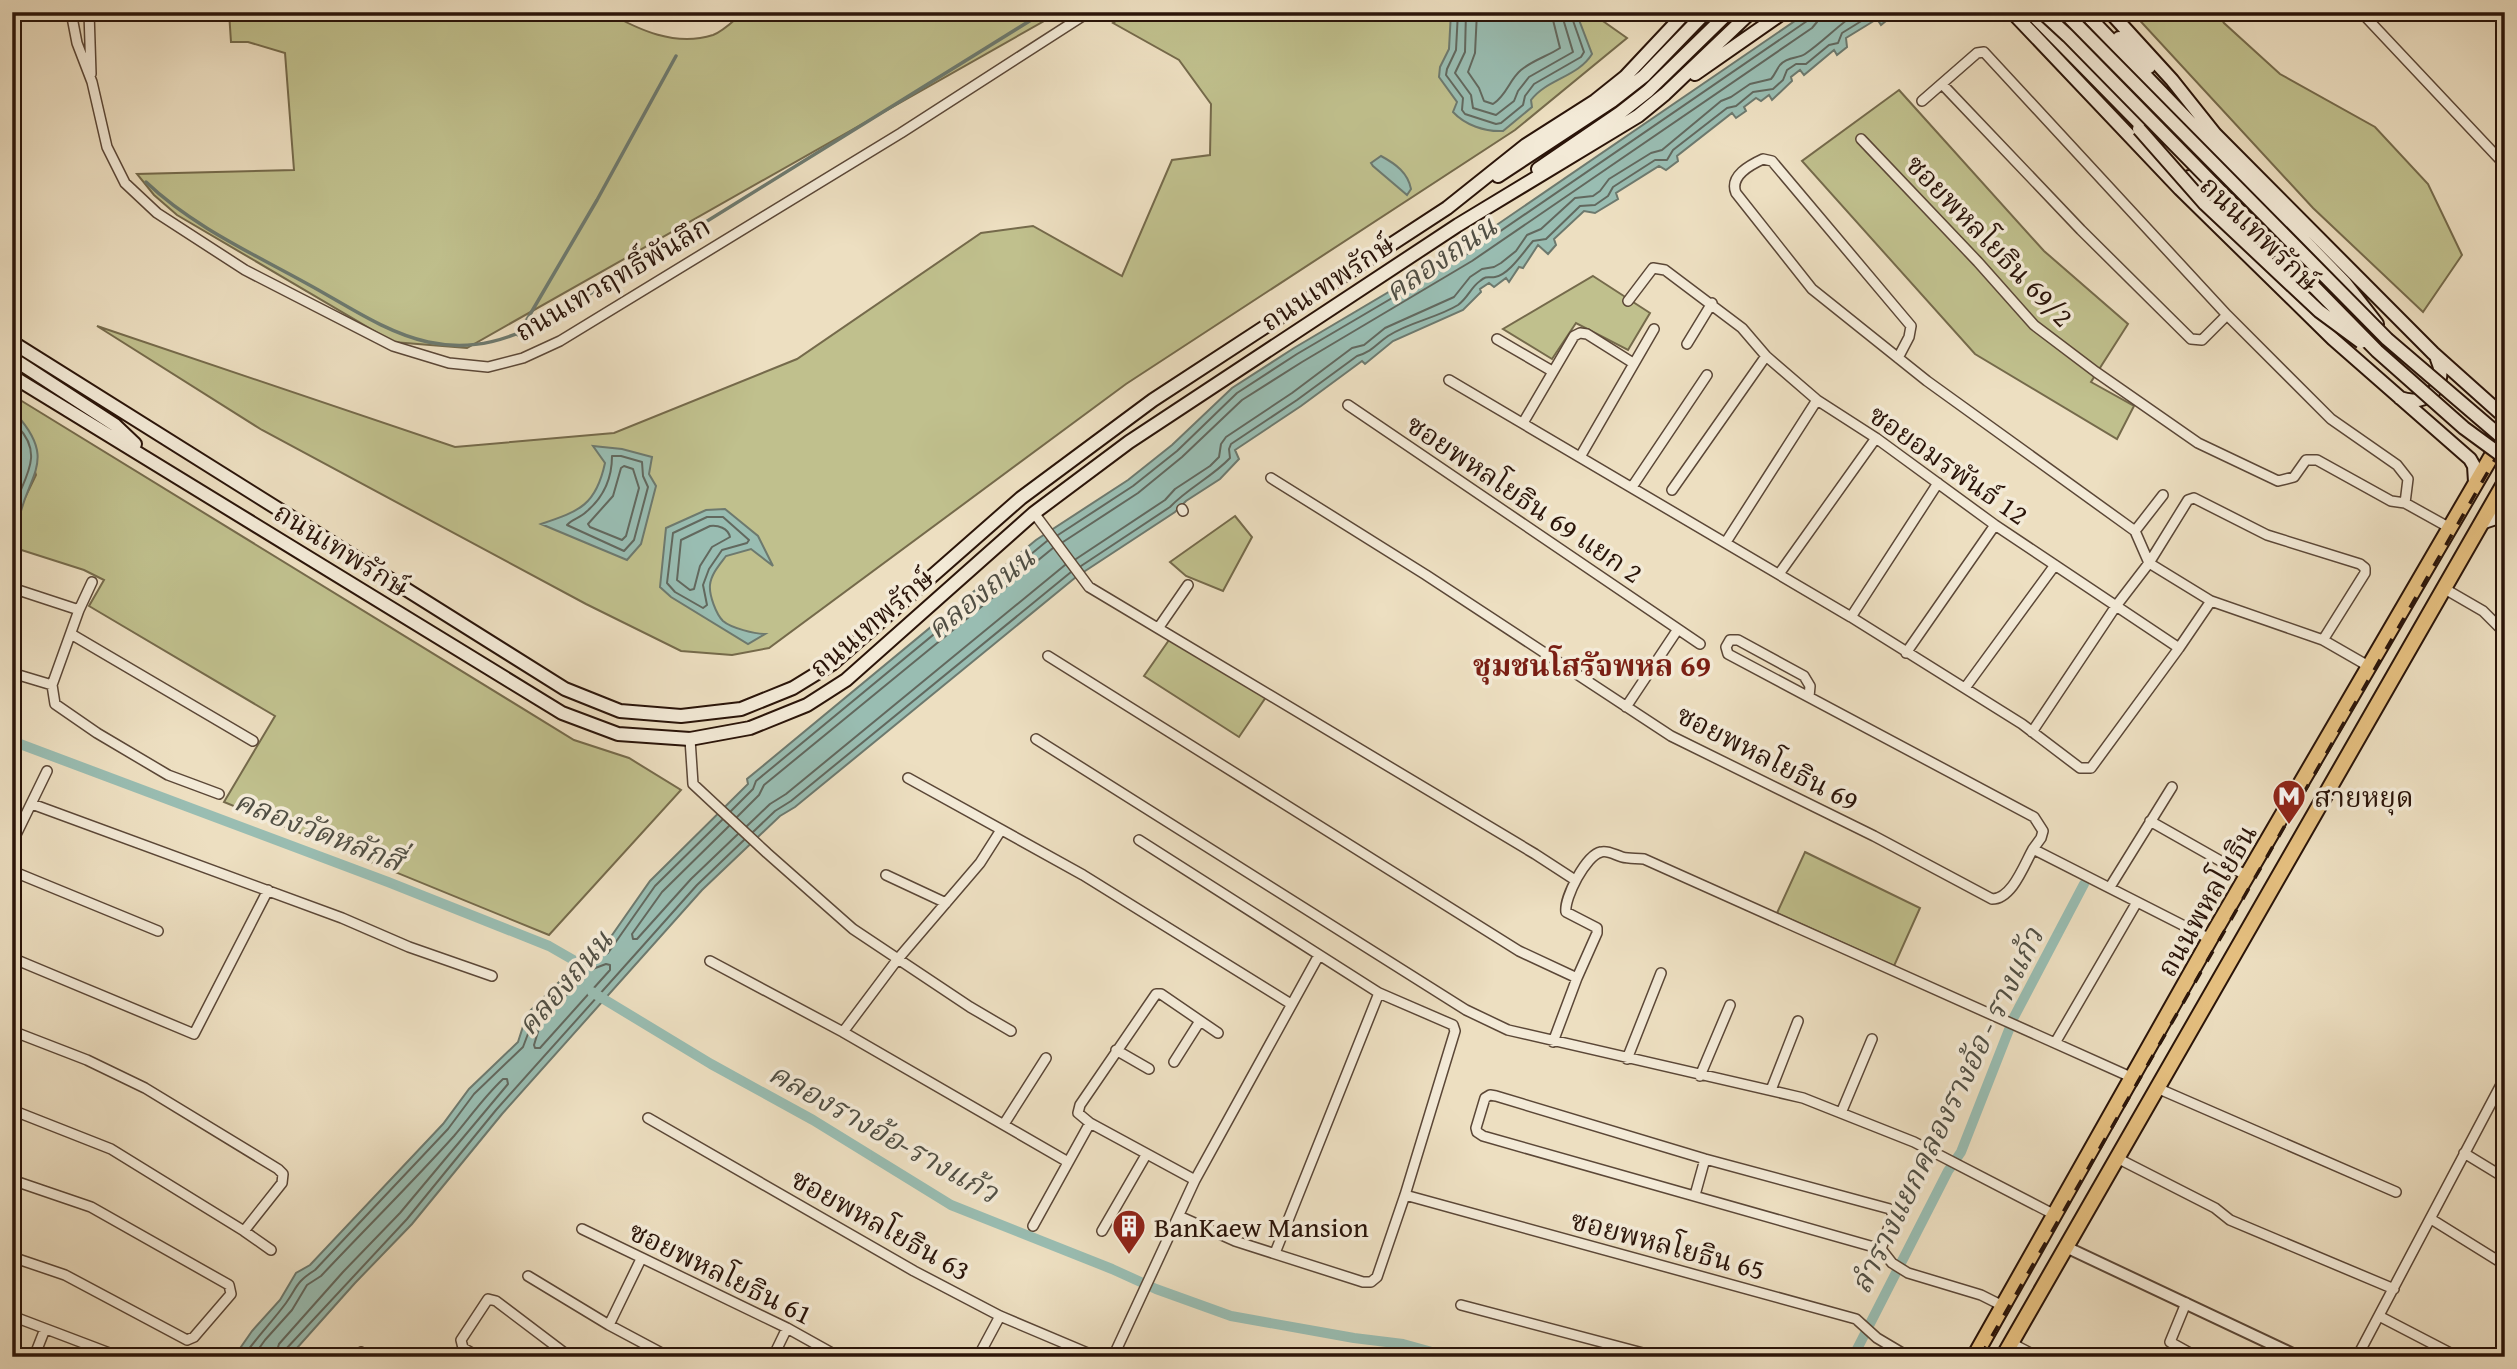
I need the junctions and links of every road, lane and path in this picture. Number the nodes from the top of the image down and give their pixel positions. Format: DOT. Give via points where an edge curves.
graph roads {
  1 [pos="71,12"];
  2 [pos="89,12"];
  3 [pos="1089,12"];
  4 [pos="1686,12"];
  5 [pos="1706,12"];
  6 [pos="1729,12"];
  7 [pos="1751,12"];
  8 [pos="1784,12"];
  9 [pos="2012,12"];
  10 [pos="2064,12"];
  11 [pos="2110,12"];
  12 [pos="2361,12"];
  13 [pos="2035,13"];
  14 [pos="2086,14"];
  15 [pos="92,82"];
  16 [pos="1942,84"];
  17 [pos="1665,94"];
  18 [pos="1922,101"];
  19 [pos="2215,134"];
  20 [pos="1861,139"];
  21 [pos="2505,165"];
  22 [pos="1447,208"];
  23 [pos="1458,225"];
  24 [pos="1628,300"];
  25 [pos="1712,303"];
  26 [pos="2227,315"];
  27 [pos="1654,329"];
  28 [pos="1497,339"];
  29 [pos="2333,339"];
  30 [pos="2387,339"];
  31 [pos="12,342"];
  32 [pos="1687,344"];
  33 [pos="2377,351"];
  34 [pos="2433,353"];
  35 [pos="1766,356"];
  36 [pos="12,358"];
  37 [pos="1898,358"];
  38 [pos="1633,363"];
  39 [pos="1552,371"];
  40 [pos="1707,375"];
  41 [pos="12,376"];
  42 [pos="1449,380"];
  43 [pos="2393,392"];
  44 [pos="1817,400"];
  45 [pos="1348,405"];
  46 [pos="2505,414"];
  47 [pos="1524,423"];
  48 [pos="2505,433"];
  49 [pos="1875,438"];
  50 [pos="2505,440"];
  51 [pos="1580,457"];
  52 [pos="2505,458"];
  53 [pos="154,462"];
  54 [pos="1271,478"];
  55 [pos="2475,482"];
  56 [pos="2505,482"];
  57 [pos="1938,483"];
  58 [pos="1632,488"];
  59 [pos="1672,490"];
  60 [pos="2163,495"];
  61 [pos="2405,503"];
  62 [pos="1034,513"];
  63 [pos="2505,515"];
  64 [pos="2481,523"];
  65 [pos="1995,525"];
  66 [pos="2450,528"];
  67 [pos="2135,531"];
  68 [pos="1726,542"];
  69 [pos="2149,563"];
  70 [pos="2055,565"];
  71 [pos="1779,575"];
  72 [pos="92,582"];
  73 [pos="1188,585"];
  74 [pos="12,588"];
  75 [pos="2445,589"];
  76 [pos="2211,601"];
  77 [pos="2116,606"];
  78 [pos="79,610"];
  79 [pos="1851,617"];
  80 [pos="1159,627"];
  81 [pos="1678,629"];
  82 [pos="2505,633"];
  83 [pos="71,634"];
  84 [pos="2323,640"];
  85 [pos="1700,644"];
  86 [pos="2179,648"];
  87 [pos="1906,653"];
  88 [pos="1048,656"];
  89 [pos="2370,667"];
  90 [pos="12,673"];
  91 [pos="52,685"];
  92 [pos="1965,688"];
  93 [pos="1809,697"];
  94 [pos="1626,707"];
  95 [pos="2505,707"];
  96 [pos="2032,732"];
  97 [pos="2505,735"];
  98 [pos="690,739"];
  99 [pos="1036,739"];
  100 [pos="253,741"];
  101 [pos="47,771"];
  102 [pos="908,778"];
  103 [pos="2172,787"];
  104 [pos="219,794"];
  105 [pos="32,804"];
  106 [pos="2150,821"];
  107 [pos="1002,830"];
  108 [pos="1139,840"];
  109 [pos="12,843"];
  110 [pos="2033,849"];
  111 [pos="12,871"];
  112 [pos="887,875"];
  113 [pos="2247,876"];
  114 [pos="1575,880"];
  115 [pos="2110,887"];
  116 [pos="268,890"];
  117 [pos="2137,902"];
  118 [pos="946,903"];
  119 [pos="158,931"];
  120 [pos="2210,939"];
  121 [pos="1319,955"];
  122 [pos="12,958"];
  123 [pos="897,960"];
  124 [pos="710,961"];
  125 [pos="1661,973"];
  126 [pos="492,976"];
  127 [pos="1577,978"];
  128 [pos="1379,993"];
  129 [pos="1291,1004"];
  130 [pos="1730,1005"];
  131 [pos="1199,1021"];
  132 [pos="1798,1021"];
  133 [pos="12,1031"];
  134 [pos="843,1031"];
  135 [pos="1011,1031"];
  136 [pos="1219,1033"];
  137 [pos="1872,1038"];
  138 [pos="1553,1042"];
  139 [pos="2055,1043"];
  140 [pos="1116,1050"];
  141 [pos="1046,1058"];
  142 [pos="1627,1059"];
  143 [pos="1174,1062"];
  144 [pos="1149,1069"];
  145 [pos="1700,1076"];
  146 [pos="2505,1077"];
  147 [pos="2133,1078"];
  148 [pos="2157,1088"];
  149 [pos="1771,1090"];
  150 [pos="2501,1092"];
  151 [pos="12,1110"];
  152 [pos="1841,1113"];
  153 [pos="648,1118"];
  154 [pos="1090,1123"];
  155 [pos="1004,1124"];
  156 [pos="2464,1153"];
  157 [pos="1146,1155"];
  158 [pos="2117,1158"];
  159 [pos="1705,1159"];
  160 [pos="1068,1162"];
  161 [pos="2505,1178"];
  162 [pos="12,1180"];
  163 [pos="1195,1180"];
  164 [pos="2396,1192"];
  165 [pos="1405,1195"];
  166 [pos="1695,1195"];
  167 [pos="1179,1216"];
  168 [pos="2431,1219"];
  169 [pos="2053,1220"];
  170 [pos="1032,1226"];
  171 [pos="582,1229"];
  172 [pos="244,1231"];
  173 [pos="1102,1231"];
  174 [pos="2069,1242"];
  175 [pos="1881,1249"];
  176 [pos="271,1250"];
  177 [pos="1275,1253"];
  178 [pos="12,1257"];
  179 [pos="641,1259"];
  180 [pos="2505,1265"];
  181 [pos="528,1276"];
  182 [pos="2394,1289"];
  183 [pos="2186,1303"];
  184 [pos="1461,1305"];
  185 [pos="2003,1306"];
  186 [pos="12,1316"];
  187 [pos="1000,1316"];
  188 [pos="2379,1316"];
  189 [pos="609,1325"];
  190 [pos="787,1328"];
  191 [pos="45,1329"];
  192 [pos="2011,1343"];
  193 [pos="89,1345"];
  194 [pos="34,1357"];
  195 [pos="84,1357"];
  196 [pos="120,1357"];
  197 [pos="479,1357"];
  198 [pos="570,1357"];
  199 [pos="668,1357"];
  200 [pos="773,1357"];
  201 [pos="839,1357"];
  202 [pos="978,1357"];
  203 [pos="1097,1357"];
  204 [pos="1113,1357"];
  205 [pos="1658,1357"];
  206 [pos="1909,1357"];
  207 [pos="1974,1357"];
  208 [pos="2003,1357"];
  209 [pos="2038,1357"];
  210 [pos="2197,1357"];
  211 [pos="2299,1357"];
  212 [pos="2357,1357"];
  213 [pos="2458,1357"];
  1 -- 15 [label="street, ถนนเทวฤทธิ์พันลึก"];
  2 -- 15 [label="street, ถนนเทวฤทธิ์พันลึก"];
  3 -- 15 [label="street, ถนนเทวฤทธิ์พันลึก" via="901,133 571,334 523,358 488,366 449,363 393,346 245,270 157,213 125,183 107,147"];
  4 -- 22 [label="main road, ถนนเทพรักษ์" via="1625,77 1526,145"];
  5 -- 22 [label="main road, ถนนเทพรักษ์" via="1644,76 1612,101"];
  6 -- 23 [label="main road, ถนนเทพรักษ์" via="1648,91"];
  7 -- 17 [label="main road, ถนนเทพรักษ์"];
  8 -- 17 [label="main road"];
  9 -- 29 [label="main road, ถนนเทพรักษ์" via="2180,189"];
  10 -- 30 [label="main road, ถนนเทพรักษ์, bridge"];
  11 -- 19 [label="main road, ถนนเทพรักษ์"];
  12 -- 21 [label="street"];
  13 -- 29 [label="main road" via="2274,263"];
  13 -- 33 [label="main road, ถนนเทพรักษ์, bridge" via="2068,36"];
  13 -- 33 [label="main road, bridge" via="2205,204 2319,311"];
  14 -- 19 [label="main road" via="2117,36"];
  14 -- 30 [label="main road, bridge" via="2345,283"];
  16 -- 18 [label="street"];
  16 -- 26 [label="street" via="2191,339 2207,336"];
  16 -- 26 [label="street" via="1984,52"];
  17 -- 23 [label="main road, ถนนเทพรักษ์" via="1609,135"];
  19 -- 34 [label="main road, ถนนเทพรักษ์"];
  20 -- 61 [label="street, ซอยพหลโยธิน 69/2" via="2034,325 2198,443 2278,481 2294,477 2306,460 2317,460 2391,501"];
  22 -- 31 [label="main road, ถนนเทพรักษ์" via="1153,400 1043,481 832,664 793,688 741,709 681,716 620,711 565,689"];
  23 -- 62 [label="main road, ถนนเทพรักษ์" via="1129,442"];
  24 -- 25 [label="street, ซอยอมรพันธ์ 12" via="1653,268 1659,268"];
  25 -- 32 [label="street"];
  25 -- 35 [label="street, ซอยอมรพันธ์ 12" via="1742,327"];
  26 -- 61 [label="street" via="2331,419 2397,465 2408,479"];
  27 -- 38 [label="street"];
  28 -- 39 [label="street"];
  29 -- 43 [label="main road, ถนนเทพรักษ์"];
  30 -- 50 [label="main road, ถนนเทพรักษ์, bridge"];
  33 -- 52 [label="main road, ถนนเทพรักษ์, bridge"];
  34 -- 43 [label="main road" via="2441,373 2432,394 2414,401"];
  34 -- 46 [label="main road, ถนนเทพรักษ์"];
  35 -- 44 [label="street, ซอยอมรพันธ์ 12"];
  35 -- 59 [label="street"];
  36 -- 53 [label="main road" via="115,425"];
  37 -- 37 [label="street" via="1911,326 1772,161 1763,159 1745,169 1735,180 1736,193 1812,289"];
  37 -- 67 [label="street"];
  38 -- 39 [label="street" via="1580,333"];
  38 -- 51 [label="street"];
  39 -- 47 [label="street"];
  40 -- 58 [label="street"];
  41 -- 53 [label="main road, ถนนเทพรักษ์"];
  42 -- 47 [label="street"];
  43 -- 55 [label="main road, ถนนเทพรักษ์" via="2470,459"];
  44 -- 49 [label="street, ซอยอมรพันธ์ 12"];
  44 -- 68 [label="street"];
  45 -- 81 [label="street, ซอยพหลโยธิน 69 แยก 2"];
  47 -- 51 [label="street"];
  48 -- 55 [label="main road, ถนนพหลโยธิน"];
  49 -- 57 [label="street, ซอยอมรพันธ์ 12"];
  49 -- 71 [label="street"];
  51 -- 58 [label="street"];
  53 -- 98 [label="main road, ถนนเทพรักษ์" via="562,713 618,734"];
  54 -- 94 [label="street, ซอยพหลโยธิน 69"];
  55 -- 66 [label="main road, ถนนพหลโยธิน"];
  56 -- 64 [label="main road, ถนนพหลโยธิน"];
  57 -- 65 [label="street, ซอยอมรพันธ์ 12"];
  57 -- 79 [label="street"];
  58 -- 68 [label="street"];
  60 -- 67 [label="street"];
  61 -- 66 [label="street, ซอยพหลโยธิน 69/2"];
  62 -- 80 [label="street" via="1089,587"];
  62 -- 98 [label="main road, ถนนเทพรักษ์" via="836,686 807,705 750,728"];
  63 -- 64 [label="main road"];
  64 -- 75 [label="main road, ถนนพหลโยธิน"];
  65 -- 70 [label="street, ซอยอมรพันธ์ 12"];
  65 -- 87 [label="street"];
  66 -- 89 [label="main road, ถนนพหลโยธิน"];
  67 -- 69 [label="street"];
  68 -- 71 [label="street"];
  69 -- 76 [label="street"];
  69 -- 77 [label="street"];
  69 -- 84 [label="street" via="2188,499 2194,498 2267,535 2360,564 2365,573"];
  70 -- 77 [label="street, ซอยอมรพันธ์ 12"];
  70 -- 92 [label="street"];
  71 -- 79 [label="street"];
  72 -- 78 [label="street"];
  73 -- 80 [label="street"];
  74 -- 78 [label="street"];
  75 -- 82 [label="street" via="2483,611"];
  75 -- 148 [label="main road, ถนนพหลโยธิน"];
  76 -- 84 [label="street"];
  76 -- 86 [label="street"];
  77 -- 86 [label="street, ซอยอมรพันธ์ 12"];
  77 -- 96 [label="street"];
  78 -- 83 [label="street"];
  79 -- 87 [label="street"];
  80 -- 114 [label="street"];
  81 -- 85 [label="street, ซอยพหลโยธิน 69 แยก 2"];
  81 -- 94 [label="street"];
  83 -- 91 [label="street"];
  83 -- 100 [label="street"];
  84 -- 89 [label="street"];
  86 -- 96 [label="street" via="2091,768 2080,768"];
  87 -- 92 [label="street"];
  88 -- 127 [label="street" via="1519,951"];
  89 -- 113 [label="main road, ถนนพหลโยธิน"];
  90 -- 91 [label="street"];
  91 -- 104 [label="street" via="57,707 168,775"];
  92 -- 96 [label="street"];
  93 -- 93 [label="street" via="1728,654 1730,640 1804,676 1810,685"];
  93 -- 110 [label="street" via="2034,817 2043,831"];
  94 -- 110 [label="street, ซอยพหลโยธิน 69" via="1671,736 1992,898 2007,894"];
  95 -- 97 [label="street"];
  98 -- 123 [label="street" via="693,784 853,929"];
  99 -- 138 [label="street" via="1465,1010 1508,1030"];
  101 -- 105 [label="street"];
  102 -- 107 [label="street"];
  103 -- 106 [label="street"];
  105 -- 109 [label="street"];
  105 -- 116 [label="street"];
  106 -- 113 [label="street"];
  106 -- 115 [label="street"];
  107 -- 118 [label="street"];
  107 -- 129 [label="street"];
  108 -- 121 [label="street"];
  110 -- 115 [label="street"];
  111 -- 119 [label="street"];
  112 -- 118 [label="street"];
  113 -- 120 [label="main road, ถนนพหลโยธิน"];
  114 -- 127 [label="street" via="1566,912 1597,928"];
  114 -- 139 [label="street" via="1599,852 1644,859"];
  115 -- 117 [label="street"];
  116 -- 122 [label="street" via="194,1034"];
  116 -- 126 [label="street"];
  117 -- 120 [label="street"];
  117 -- 139 [label="street"];
  118 -- 123 [label="street"];
  120 -- 147 [label="main road, ถนนพหลโยธิน"];
  121 -- 128 [label="street"];
  121 -- 129 [label="street"];
  123 -- 134 [label="street"];
  123 -- 135 [label="street"];
  124 -- 134 [label="street"];
  125 -- 142 [label="street"];
  127 -- 138 [label="street"];
  128 -- 165 [label="street" via="1453,1025 1455,1031"];
  128 -- 177 [label="street"];
  129 -- 163 [label="street"];
  130 -- 145 [label="street"];
  131 -- 136 [label="street"];
  131 -- 140 [label="street" via="1156,994"];
  131 -- 143 [label="street"];
  132 -- 149 [label="street"];
  133 -- 172 [label="street" via="145,1088 278,1169 282,1183"];
  134 -- 155 [label="street"];
  137 -- 152 [label="street"];
  138 -- 142 [label="street"];
  139 -- 147 [label="street"];
  140 -- 144 [label="street"];
  140 -- 154 [label="street" via="1080,1105 1078,1113"];
  141 -- 155 [label="street"];
  142 -- 145 [label="street"];
  145 -- 149 [label="street"];
  146 -- 150 [label="street"];
  147 -- 169 [label="main road, ถนนพหลโยธิน"];
  148 -- 158 [label="main road, ถนนพหลโยธิน"];
  148 -- 164 [label="street"];
  149 -- 152 [label="street"];
  150 -- 156 [label="street"];
  151 -- 172 [label="street" via="111,1149"];
  152 -- 169 [label="street" via="1914,1142"];
  153 -- 187 [label="street, ซอยพหลโยธิน 63"];
  154 -- 157 [label="street"];
  154 -- 160 [label="street"];
  155 -- 160 [label="street"];
  156 -- 161 [label="street"];
  156 -- 168 [label="street"];
  157 -- 163 [label="street"];
  157 -- 173 [label="street"];
  158 -- 174 [label="main road, ถนนพหลโยธิน"];
  158 -- 182 [label="street" via="2230,1220"];
  159 -- 166 [label="street"];
  159 -- 166 [label="street" via="1496,1096 1485,1098 1476,1128 1483,1136"];
  159 -- 175 [label="street" via="1890,1209 1893,1215"];
  160 -- 170 [label="street"];
  162 -- 178 [label="street" via="91,1207 229,1285 231,1294 187,1340 65,1275"];
  163 -- 167 [label="street"];
  165 -- 177 [label="street" via="1377,1277 1371,1282"];
  165 -- 206 [label="street, ซอยพหลโยธิน 65" via="1856,1320"];
  166 -- 175 [label="street"];
  167 -- 177 [label="street"];
  167 -- 204 [label="street"];
  168 -- 180 [label="street"];
  168 -- 182 [label="street"];
  169 -- 174 [label="main road"];
  169 -- 185 [label="main road, ถนนพหลโยธิน"];
  171 -- 179 [label="street, ซอยพหลโยธิน 61"];
  172 -- 176 [label="street"];
  174 -- 183 [label="street"];
  174 -- 192 [label="main road, ถนนพหลโยธิน"];
  175 -- 185 [label="street" via="1908,1273"];
  179 -- 189 [label="street"];
  179 -- 190 [label="street, ซอยพหลโยธิน 61"];
  181 -- 189 [label="street"];
  182 -- 188 [label="street"];
  183 -- 210 [label="street" via="2170,1342"];
  183 -- 211 [label="street"];
  184 -- 205 [label="street"];
  185 -- 207 [label="main road, ถนนพหลโยธิน"];
  186 -- 191 [label="street"];
  187 -- 202 [label="street"];
  187 -- 203 [label="street, ซอยพหลโยธิน 63"];
  188 -- 212 [label="street"];
  188 -- 213 [label="street"];
  189 -- 199 [label="street"];
  190 -- 200 [label="street"];
  190 -- 201 [label="street, ซอยพหลโยธิน 61"];
  191 -- 193 [label="street"];
  191 -- 194 [label="street"];
  192 -- 208 [label="main road, ถนนพหลโยธิน"];
  192 -- 209 [label="street"];
  193 -- 195 [label="street"];
  193 -- 196 [label="street"];
  197 -- 198 [label="street" via="463,1348 461,1340 488,1299"];
}
